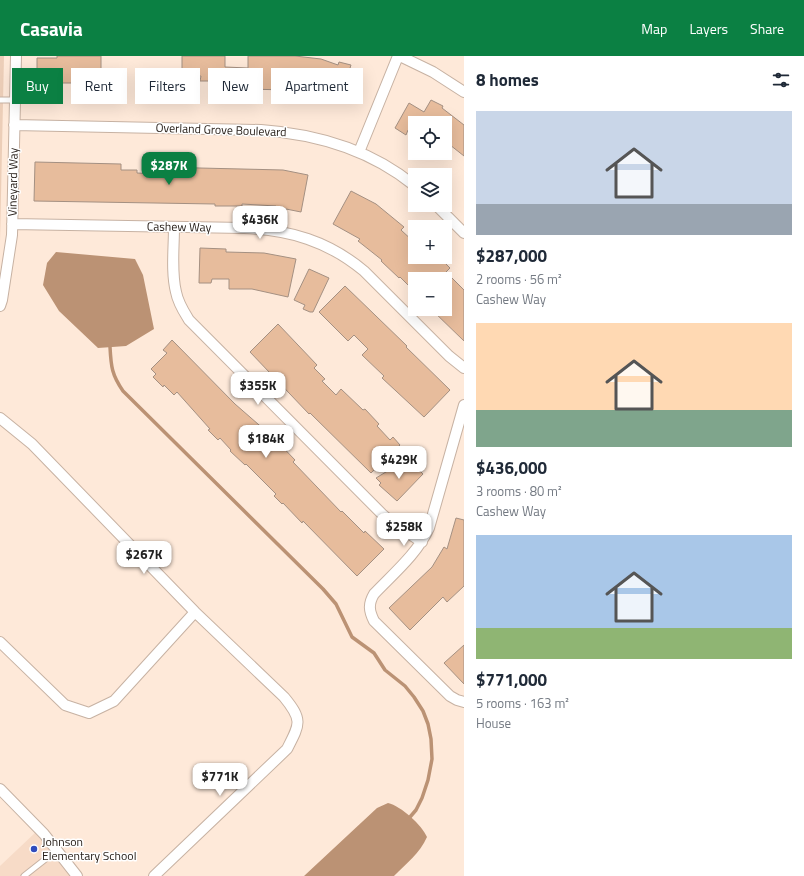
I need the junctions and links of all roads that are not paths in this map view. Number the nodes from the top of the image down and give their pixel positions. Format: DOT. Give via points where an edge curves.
graph roads {
  1 [pos="16,56"];
  2 [pos="399,56"];
  3 [pos="16,68"];
  4 [pos="462,88"];
  5 [pos="0,100"];
  6 [pos="12,100"];
  7 [pos="15,104"];
  8 [pos="14,125"];
  9 [pos="359,152"];
  10 [pos="408,181"];
  11 [pos="443,212"];
  12 [pos="12,224"];
  13 [pos="174,227"];
  14 [pos="464,233"];
  15 [pos="0,306"];
  16 [pos="464,368"];
  17 [pos="464,405"];
  18 [pos="0,418"];
  19 [pos="422,542"];
  20 [pos="195,612"];
  21 [pos="0,642"];
  22 [pos="464,702"];
  23 [pos="0,790"];
  24 [pos="57,850"];
  25 [pos="24,876"];
  26 [pos="78,876"];
  27 [pos="154,876"];
  1 -- 3 [label="street, Vineyard Way"];
  2 -- 4 [label="street"];
  2 -- 9 [label="street"];
  5 -- 6 [label="lane"];
  7 -- 8 [label="street, Vineyard Way"];
  8 -- 9 [label="street, Overland Grove Boulevard" via="261,130 298,134"];
  8 -- 12 [label="street, Vineyard Way"];
  9 -- 10 [label="street, Overland Grove Boulevard"];
  11 -- 14 [label="street"];
  12 -- 13 [label="street, Cashew Way"];
  12 -- 15 [label="street, Vineyard Way"];
  13 -- 16 [label="street, Cashew Way" via="282,231 337,251 364,271"];
  13 -- 19 [label="street" via="176,293 189,320 382,514"];
  17 -- 19 [label="street" via="434,514"];
  18 -- 20 [label="street" via="32,444"];
  19 -- 22 [label="street" via="374,594 369,607 370,614 374,621 450,696"];
  20 -- 21 [label="street" via="114,701 89,713 65,705"];
  20 -- 27 [label="street" via="284,697 295,710 298,727 287,749"];
  23 -- 24 [label="street"];
  24 -- 25 [label="lane"];
  24 -- 26 [label="street"];
}
